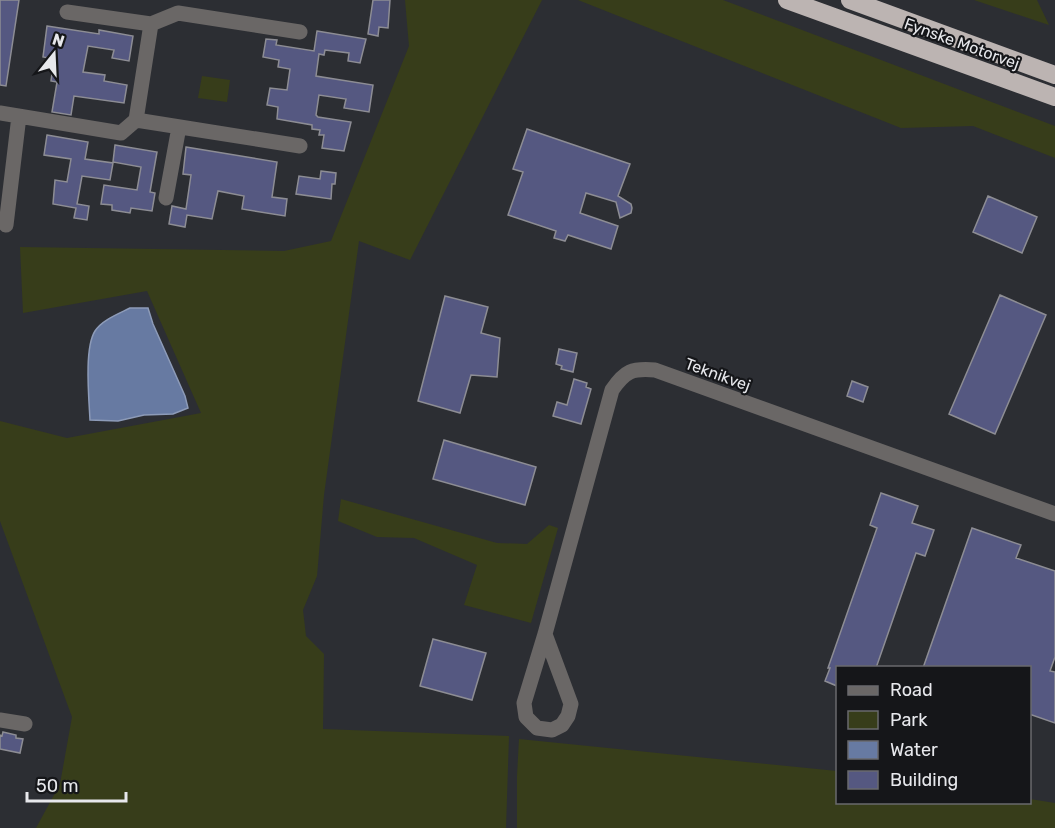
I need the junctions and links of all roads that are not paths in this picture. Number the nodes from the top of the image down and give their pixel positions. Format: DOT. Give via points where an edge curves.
graph roads {
  1 [pos="787,0"];
  2 [pos="850,0"];
  3 [pos="87,7"];
  4 [pos="179,7"];
  5 [pos="67,12"];
  6 [pos="151,24"];
  7 [pos="300,33"];
  8 [pos="1055,75"];
  9 [pos="1055,98"];
  10 [pos="0,113"];
  11 [pos="19,116"];
  12 [pos="136,120"];
  13 [pos="179,127"];
  14 [pos="300,146"];
  15 [pos="166,198"];
  16 [pos="6,225"];
  17 [pos="1055,514"];
  18 [pos="545,634"];
  19 [pos="0,720"];
  20 [pos="25,724"];
  1 -- 9 [label="highway, Fynske Motorvej"];
  2 -- 8 [label="highway, Fynske Motorvej"];
  3 -- 5 [label="street"];
  3 -- 6 [label="street"];
  4 -- 6 [label="street"];
  4 -- 7 [label="street"];
  6 -- 12 [label="street"];
  10 -- 11 [label="street"];
  11 -- 12 [label="street" via="121,133"];
  11 -- 16 [label="street"];
  12 -- 13 [label="street"];
  13 -- 14 [label="street"];
  13 -- 15 [label="street"];
  17 -- 18 [label="street, Teknikvej" via="655,370 631,370 612,390"];
  18 -- 18 [label="street, Teknikvej" via="571,704 562,725 552,730 537,728 526,717 524,703"];
  19 -- 20 [label="street"];
}
